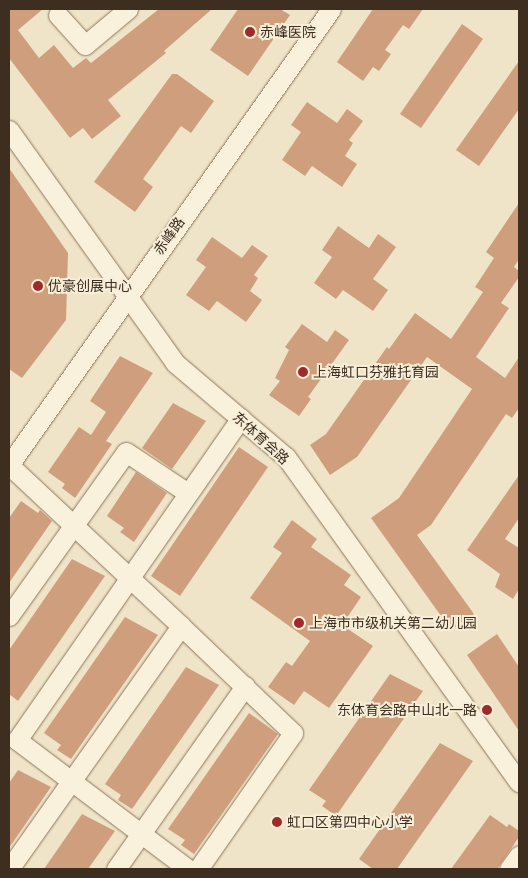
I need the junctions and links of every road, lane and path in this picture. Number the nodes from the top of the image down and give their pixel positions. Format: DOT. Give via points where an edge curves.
graph roads {
  1 [pos="128,9"];
  2 [pos="331,9"];
  3 [pos="58,14"];
  4 [pos="9,130"];
  5 [pos="126,298"];
  6 [pos="241,418"];
  7 [pos="9,465"];
  8 [pos="188,493"];
  9 [pos="74,525"];
  10 [pos="129,577"];
  11 [pos="9,616"];
  12 [pos="181,626"];
  13 [pos="245,686"];
  14 [pos="13,746"];
  15 [pos="71,781"];
  16 [pos="519,782"];
  17 [pos="141,834"];
  18 [pos="519,855"];
  19 [pos="9,869"];
  20 [pos="116,869"];
  21 [pos="188,869"];
  22 [pos="198,869"];
  23 [pos="509,869"];
  1 -- 3 [label="street" via="85,45"];
  2 -- 5 [label="street, 赤峰路"];
  4 -- 5 [label="street, 东体育会路"];
  5 -- 6 [label="street, 东体育会路" via="188,376"];
  5 -- 7 [label="street, 赤峰路"];
  6 -- 8 [label="street"];
  6 -- 16 [label="street, 东体育会路" via="286,457 310,488"];
  7 -- 9 [label="street"];
  8 -- 9 [label="street" via="126,452"];
  8 -- 10 [label="street"];
  9 -- 10 [label="street"];
  9 -- 11 [label="street"];
  10 -- 12 [label="street"];
  10 -- 14 [label="street"];
  12 -- 13 [label="street"];
  12 -- 15 [label="street"];
  13 -- 17 [label="street"];
  13 -- 22 [label="street" via="293,733"];
  14 -- 15 [label="street"];
  15 -- 17 [label="street"];
  15 -- 19 [label="street"];
  17 -- 20 [label="street"];
  17 -- 21 [label="street"];
  18 -- 23 [label="street"];
}
